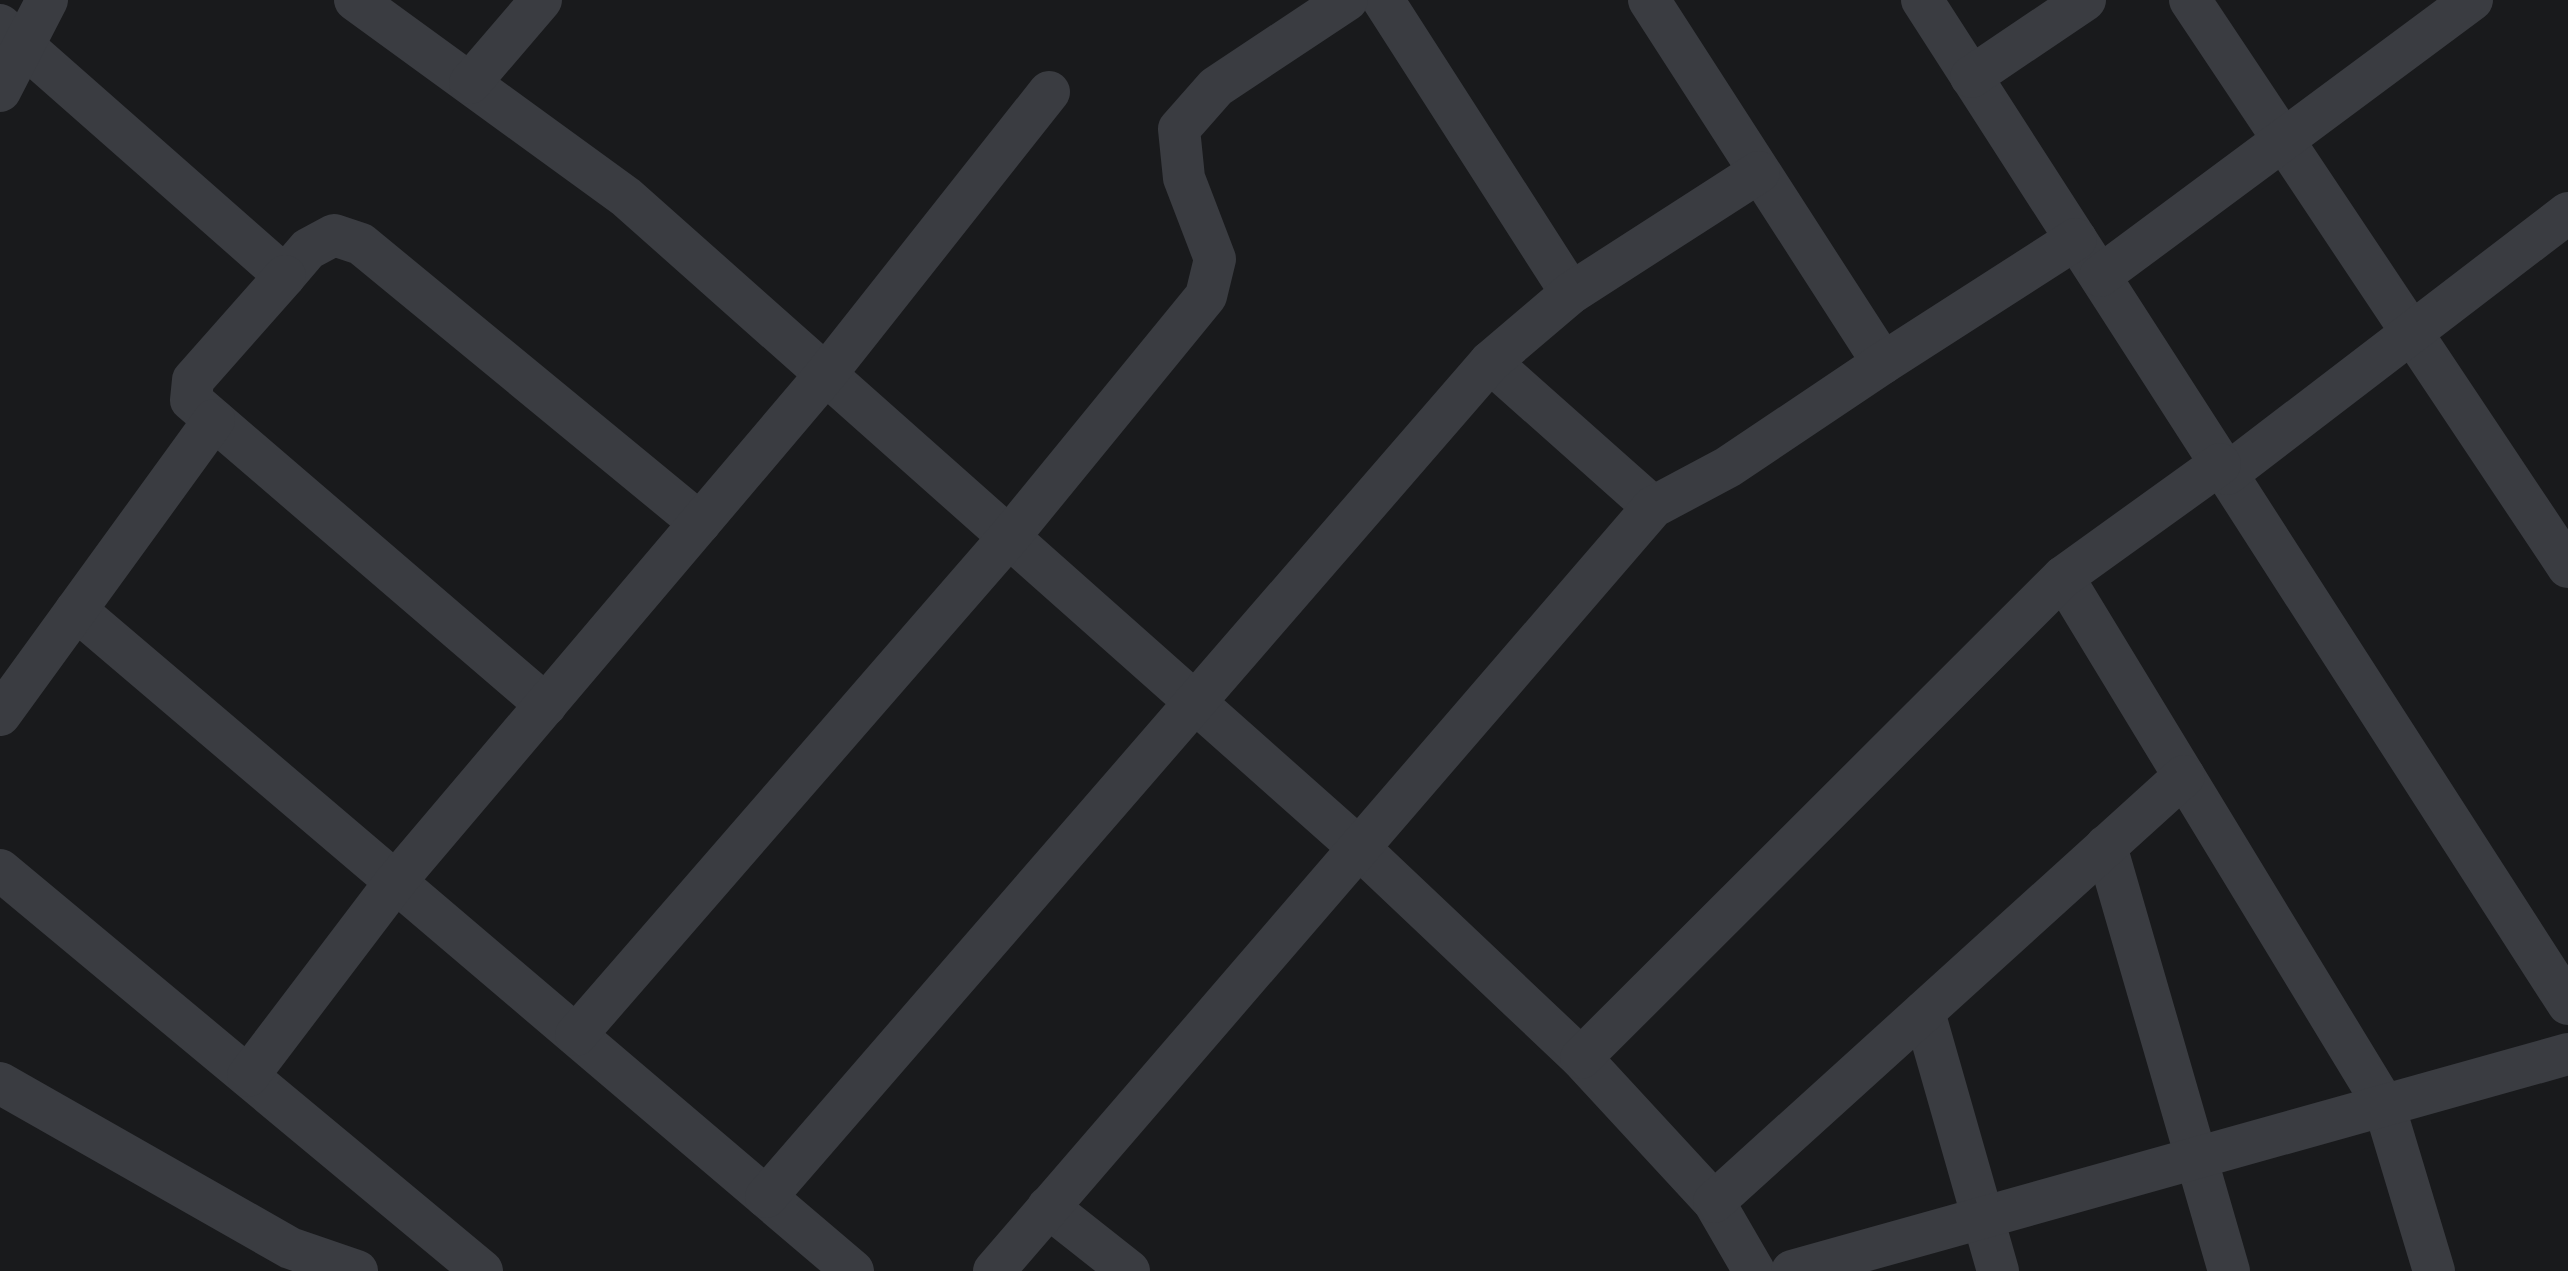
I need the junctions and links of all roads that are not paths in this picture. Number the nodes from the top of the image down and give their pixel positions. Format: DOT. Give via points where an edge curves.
graph roads {
  1 [pos="47,0"];
  2 [pos="355,0"];
  3 [pos="541,0"];
  4 [pos="1347,0"];
  5 [pos="1383,0"];
  6 [pos="1649,0"];
  7 [pos="1922,0"];
  8 [pos="2085,0"];
  9 [pos="2190,0"];
  10 [pos="2472,0"];
  11 [pos="11,35"];
  12 [pos="1971,77"];
  13 [pos="470,83"];
  14 [pos="0,91"];
  15 [pos="1049,92"];
  16 [pos="2284,141"];
  17 [pos="1759,172"];
  18 [pos="2568,213"];
  19 [pos="2076,239"];
  20 [pos="285,276"];
  21 [pos="2100,276"];
  22 [pos="1571,293"];
  23 [pos="2412,333"];
  24 [pos="1490,362"];
  25 [pos="1883,363"];
  26 [pos="826,374"];
  27 [pos="214,420"];
  28 [pos="2224,469"];
  29 [pos="1653,507"];
  30 [pos="2555,520"];
  31 [pos="700,523"];
  32 [pos="1009,537"];
  33 [pos="2568,567"];
  34 [pos="2063,577"];
  35 [pos="76,610"];
  36 [pos="1194,701"];
  37 [pos="546,705"];
  38 [pos="0,715"];
  39 [pos="2184,776"];
  40 [pos="2106,846"];
  41 [pos="1358,847"];
  42 [pos="0,870"];
  43 [pos="396,881"];
  44 [pos="2568,1004"];
  45 [pos="1924,1012"];
  46 [pos="576,1035"];
  47 [pos="2568,1054"];
  48 [pos="1581,1058"];
  49 [pos="248,1076"];
  50 [pos="0,1083"];
  51 [pos="2384,1105"];
  52 [pos="2196,1158"];
  53 [pos="766,1197"];
  54 [pos="1714,1202"];
  55 [pos="1048,1207"];
  56 [pos="1982,1218"];
  57 [pos="357,1271"];
  58 [pos="482,1271"];
  59 [pos="853,1271"];
  60 [pos="994,1271"];
  61 [pos="1129,1271"];
  62 [pos="1754,1271"];
  63 [pos="1792,1271"];
  64 [pos="1998,1271"];
  65 [pos="2229,1271"];
  66 [pos="2434,1271"];
  1 -- 11 [label="street"];
  2 -- 13 [label="street"];
  3 -- 13 [label="street"];
  4 -- 32 [label="street" via="1216,87 1179,129 1184,178 1215,259 1206,296"];
  5 -- 22 [label="street"];
  6 -- 17 [label="street"];
  7 -- 12 [label="street"];
  8 -- 12 [label="street"];
  9 -- 16 [label="street"];
  10 -- 16 [label="street"];
  11 -- 14 [label="street"];
  11 -- 20 [label="street"];
  12 -- 19 [label="street"];
  13 -- 26 [label="street" via="626,197"];
  15 -- 26 [label="street"];
  16 -- 21 [label="street"];
  16 -- 23 [label="street"];
  17 -- 22 [label="street"];
  17 -- 25 [label="street"];
  18 -- 23 [label="street"];
  19 -- 21 [label="street"];
  19 -- 25 [label="street"];
  20 -- 27 [label="street" via="193,380 191,400"];
  20 -- 31 [label="street" via="308,249 334,235 361,244"];
  21 -- 28 [label="street"];
  22 -- 24 [label="street"];
  23 -- 28 [label="street"];
  23 -- 30 [label="street"];
  24 -- 29 [label="street"];
  24 -- 36 [label="street"];
  25 -- 29 [label="street" via="1728,467"];
  26 -- 31 [label="street"];
  26 -- 32 [label="street"];
  27 -- 35 [label="street"];
  27 -- 37 [label="street"];
  28 -- 34 [label="street"];
  28 -- 44 [label="street"];
  29 -- 41 [label="street"];
  30 -- 33 [label="street"];
  31 -- 37 [label="street"];
  32 -- 36 [label="street"];
  32 -- 46 [label="street"];
  34 -- 39 [label="street"];
  34 -- 48 [label="street"];
  35 -- 38 [label="street"];
  35 -- 43 [label="street"];
  36 -- 41 [label="street"];
  36 -- 53 [label="street"];
  37 -- 43 [label="street"];
  39 -- 40 [label="street"];
  39 -- 51 [label="street"];
  40 -- 45 [label="street"];
  40 -- 52 [label="street"];
  41 -- 48 [label="street"];
  41 -- 55 [label="street"];
  42 -- 49 [label="street"];
  43 -- 46 [label="street"];
  43 -- 49 [label="street"];
  45 -- 54 [label="street"];
  45 -- 56 [label="street"];
  46 -- 53 [label="street"];
  47 -- 51 [label="street"];
  48 -- 54 [label="street"];
  49 -- 58 [label="street"];
  50 -- 57 [label="street" via="290,1248"];
  51 -- 52 [label="street"];
  51 -- 66 [label="street"];
  52 -- 56 [label="street"];
  52 -- 65 [label="street"];
  53 -- 59 [label="street"];
  54 -- 62 [label="street"];
  55 -- 60 [label="street"];
  55 -- 61 [label="street"];
  56 -- 63 [label="street"];
  56 -- 64 [label="street"];
}
